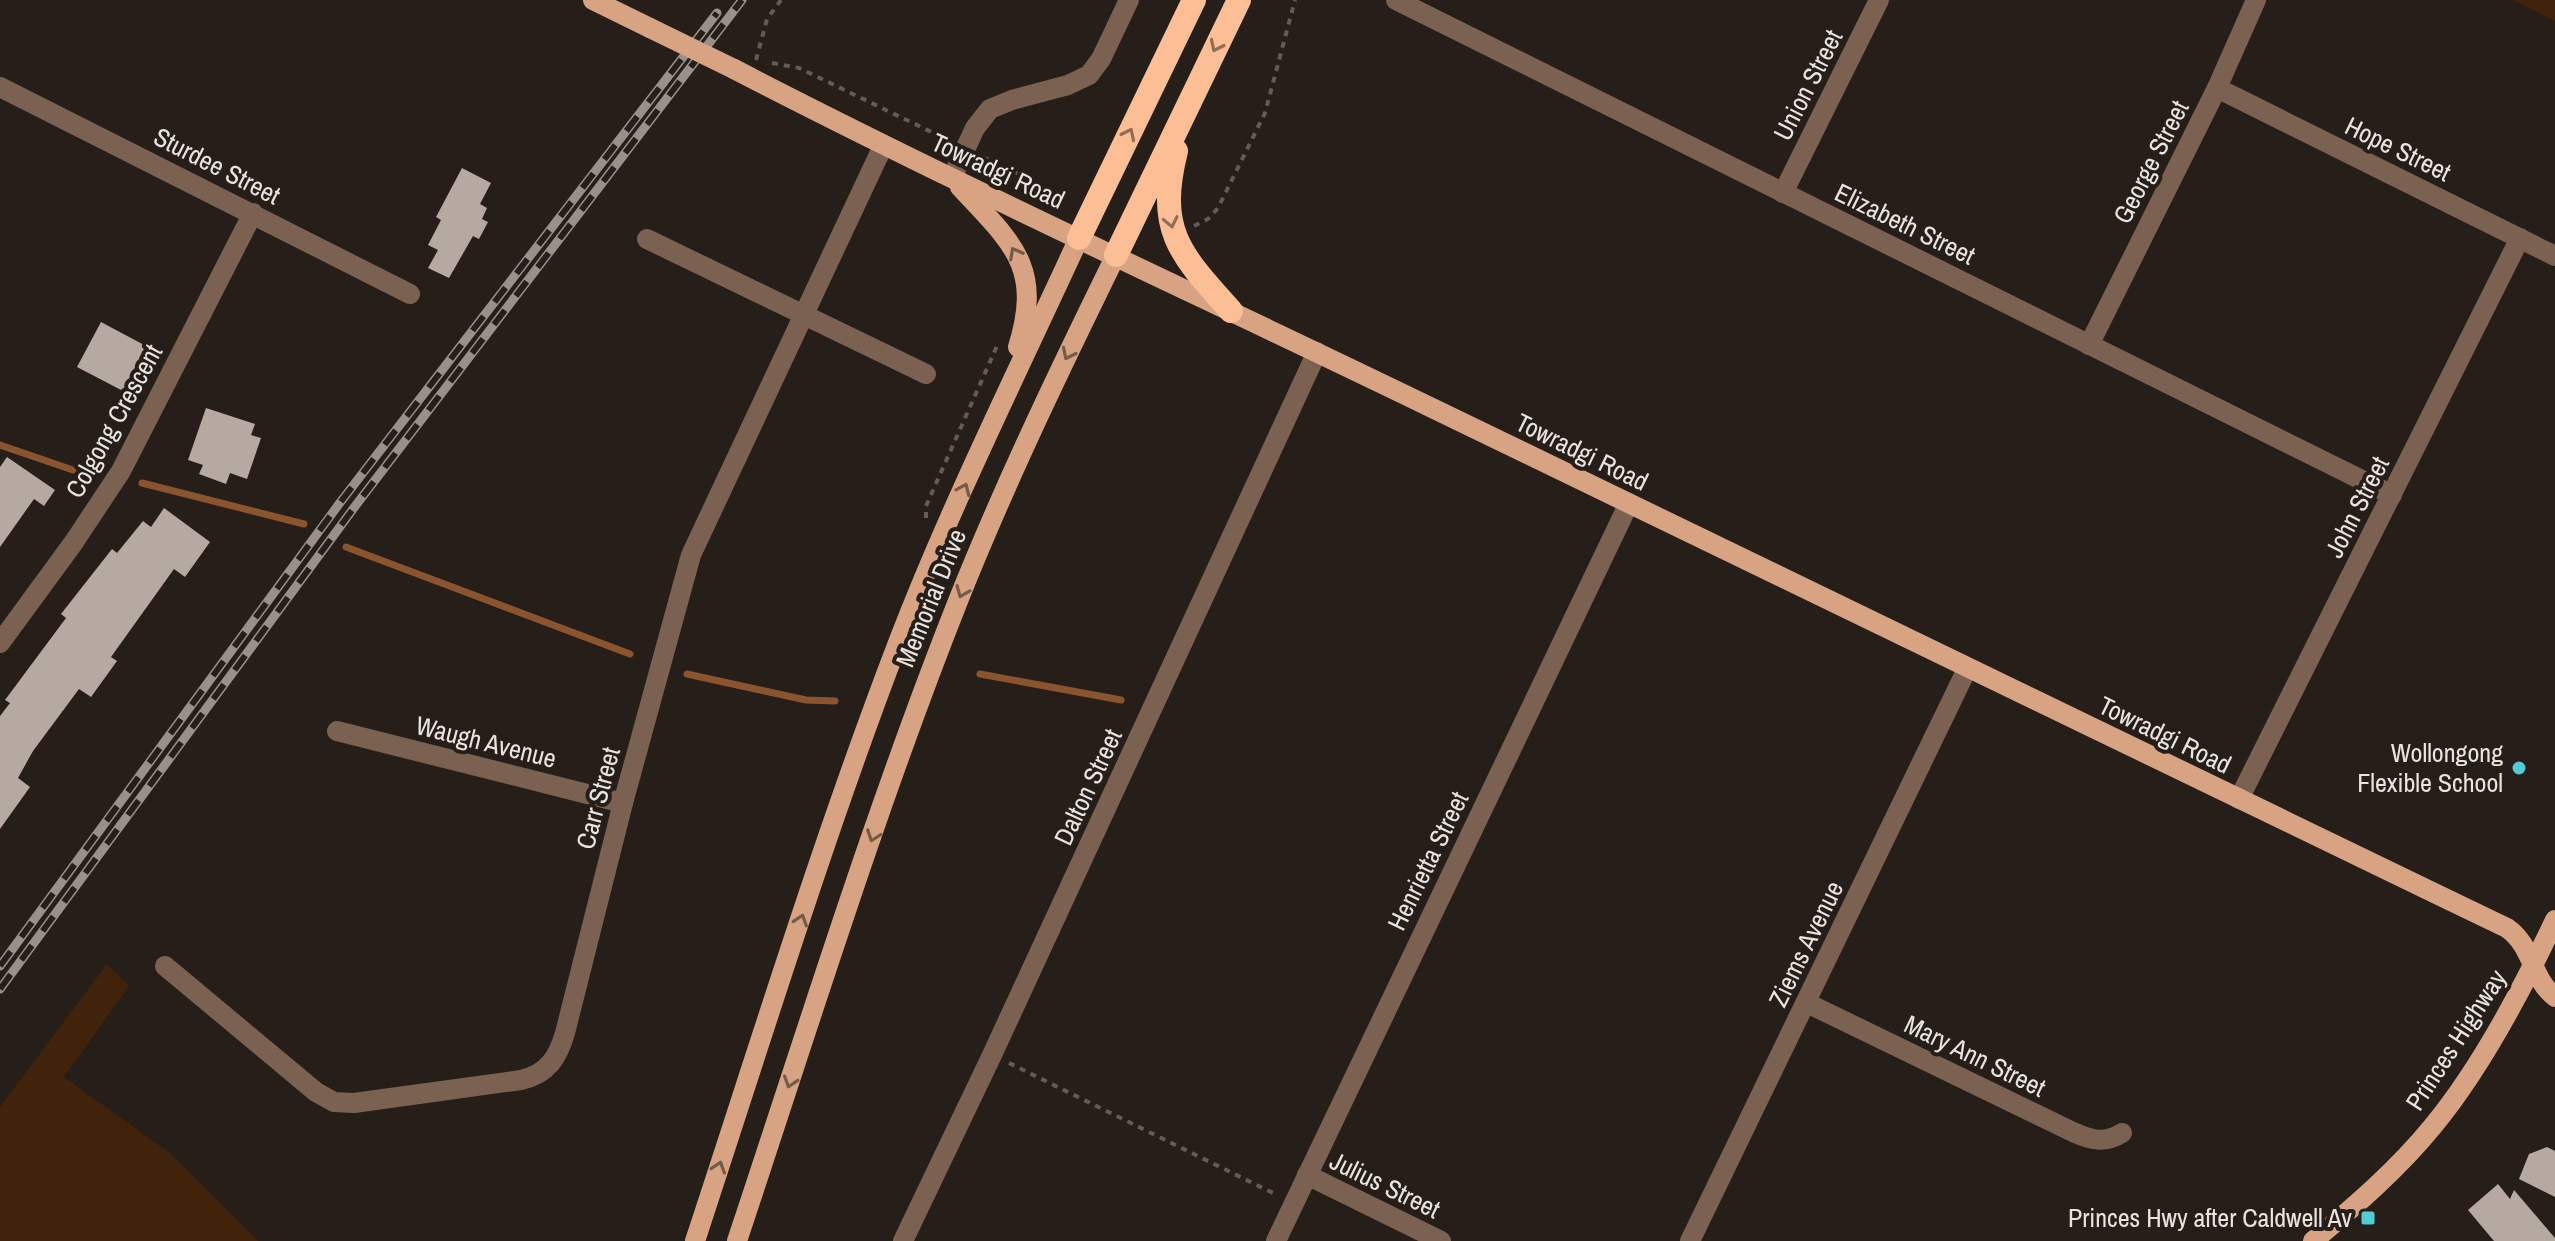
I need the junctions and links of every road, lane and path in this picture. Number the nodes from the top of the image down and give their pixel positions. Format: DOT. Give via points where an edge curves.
graph roads {
  1 [pos="593,0"];
  2 [pos="781,0"];
  3 [pos="1129,0"];
  4 [pos="1194,0"];
  5 [pos="1239,0"];
  6 [pos="1295,0"];
  7 [pos="1396,0"];
  8 [pos="1879,0"];
  9 [pos="2256,0"];
  10 [pos="0,87"];
  11 [pos="2217,88"];
  12 [pos="1194,92"];
  13 [pos="883,146"];
  14 [pos="965,148"];
  15 [pos="952,178"];
  16 [pos="1070,192"];
  17 [pos="1783,193"];
  18 [pos="253,213"];
  19 [pos="1185,229"];
  20 [pos="1079,238"];
  21 [pos="2520,238"];
  22 [pos="647,239"];
  23 [pos="1116,255"];
  24 [pos="2555,256"];
  25 [pos="410,294"];
  26 [pos="1231,311"];
  27 [pos="804,315"];
  28 [pos="1000,340"];
  29 [pos="2089,345"];
  30 [pos="1317,352"];
  31 [pos="926,374"];
  32 [pos="1000,408"];
  33 [pos="2392,495"];
  34 [pos="1629,503"];
  35 [pos="926,506"];
  36 [pos="0,643"];
  37 [pos="1967,669"];
  38 [pos="337,731"];
  39 [pos="2239,799"];
  40 [pos="623,803"];
  41 [pos="2555,920"];
  42 [pos="2534,965"];
  43 [pos="165,966"];
  44 [pos="2555,997"];
  45 [pos="1807,1003"];
  46 [pos="992,1055"];
  47 [pos="2122,1133"];
  48 [pos="1307,1175"];
  49 [pos="1294,1204"];
  50 [pos="695,1241"];
  51 [pos="737,1241"];
  52 [pos="903,1241"];
  53 [pos="1276,1241"];
  54 [pos="1441,1241"];
  55 [pos="1690,1241"];
  56 [pos="2313,1241"];
  1 -- 13 [label="main road, Towradgi Road, bridge"];
  2 -- 14 [label="path" via="767,19 756,60 799,68"];
  3 -- 14 [label="street" via="1089,75 990,109"];
  20 -- 4 [label="highway, Memorial Drive, one-way"];
  5 -- 12 [label="highway, Memorial Drive, one-way"];
  6 -- 19 [label="path" via="1265,113 1218,208"];
  7 -- 17 [label="street, Elizabeth Street"];
  8 -- 17 [label="street, Union Street"];
  9 -- 11 [label="street, George Street"];
  10 -- 18 [label="street, Sturdee Street"];
  11 -- 21 [label="street, Hope Street"];
  11 -- 29 [label="street, George Street"];
  12 -- 23 [label="highway, Memorial Drive"];
  12 -- 26 [label="highway, one-way" via="1171,170 1169,214 1187,260"];
  13 -- 15 [label="main road, Towradgi Road"];
  13 -- 27 [label="street, Carr Street"];
  14 -- 15 [label="street"];
  14 -- 16 [label="path" via="1063,195"];
  15 -- 20 [label="main road, Towradgi Road"];
  32 -- 15 [label="main road, one-way" via="1026,314 1026,280 1017,251"];
  17 -- 29 [label="street, Elizabeth Street"];
  18 -- 25 [label="street, Sturdee Street"];
  18 -- 36 [label="street, Colgong Crescent" via="121,471"];
  20 -- 23 [label="main road, Towradgi Road"];
  20 -- 32 [label="main road, Memorial Drive"];
  21 -- 24 [label="street, Hope Street"];
  21 -- 33 [label="street, John Street"];
  22 -- 27 [label="street"];
  23 -- 26 [label="main road, Towradgi Road"];
  23 -- 51 [label="main road, Memorial Drive, one-way" via="1023,447 955,608 890,784"];
  26 -- 30 [label="main road, Towradgi Road"];
  27 -- 31 [label="street"];
  27 -- 40 [label="street, Carr Street" via="691,555"];
  28 -- 35 [label="path"];
  29 -- 33 [label="street, Elizabeth Street"];
  30 -- 34 [label="main road, Towradgi Road"];
  30 -- 46 [label="street, Dalton Street"];
  50 -- 32 [label="main road, Memorial Drive, one-way" via="868,724"];
  33 -- 39 [label="street, John Street"];
  34 -- 37 [label="main road, Towradgi Road"];
  34 -- 48 [label="street, Henrietta Street"];
  37 -- 39 [label="main road, Towradgi Road"];
  37 -- 45 [label="street, Ziems Avenue"];
  38 -- 40 [label="street, Waugh Avenue"];
  39 -- 42 [label="main road, Towradgi Road" via="2507,928 2525,945"];
  40 -- 43 [label="street, Carr Street" via="561,1045 551,1064 534,1077 334,1102"];
  41 -- 42 [label="main road, Princes Highway"];
  42 -- 44 [label="main road, Towradgi Road" via="2538,979"];
  42 -- 56 [label="main road, Princes Highway" via="2433,1127"];
  45 -- 47 [label="street, Mary Ann Street" via="2073,1132 2100,1141"];
  45 -- 55 [label="street, Ziems Avenue"];
  46 -- 49 [label="path"];
  46 -- 52 [label="street, Dalton Street"];
  48 -- 49 [label="street, Henrietta Street"];
  48 -- 54 [label="street, Julius Street"];
  49 -- 53 [label="street, Henrietta Street"];
}
